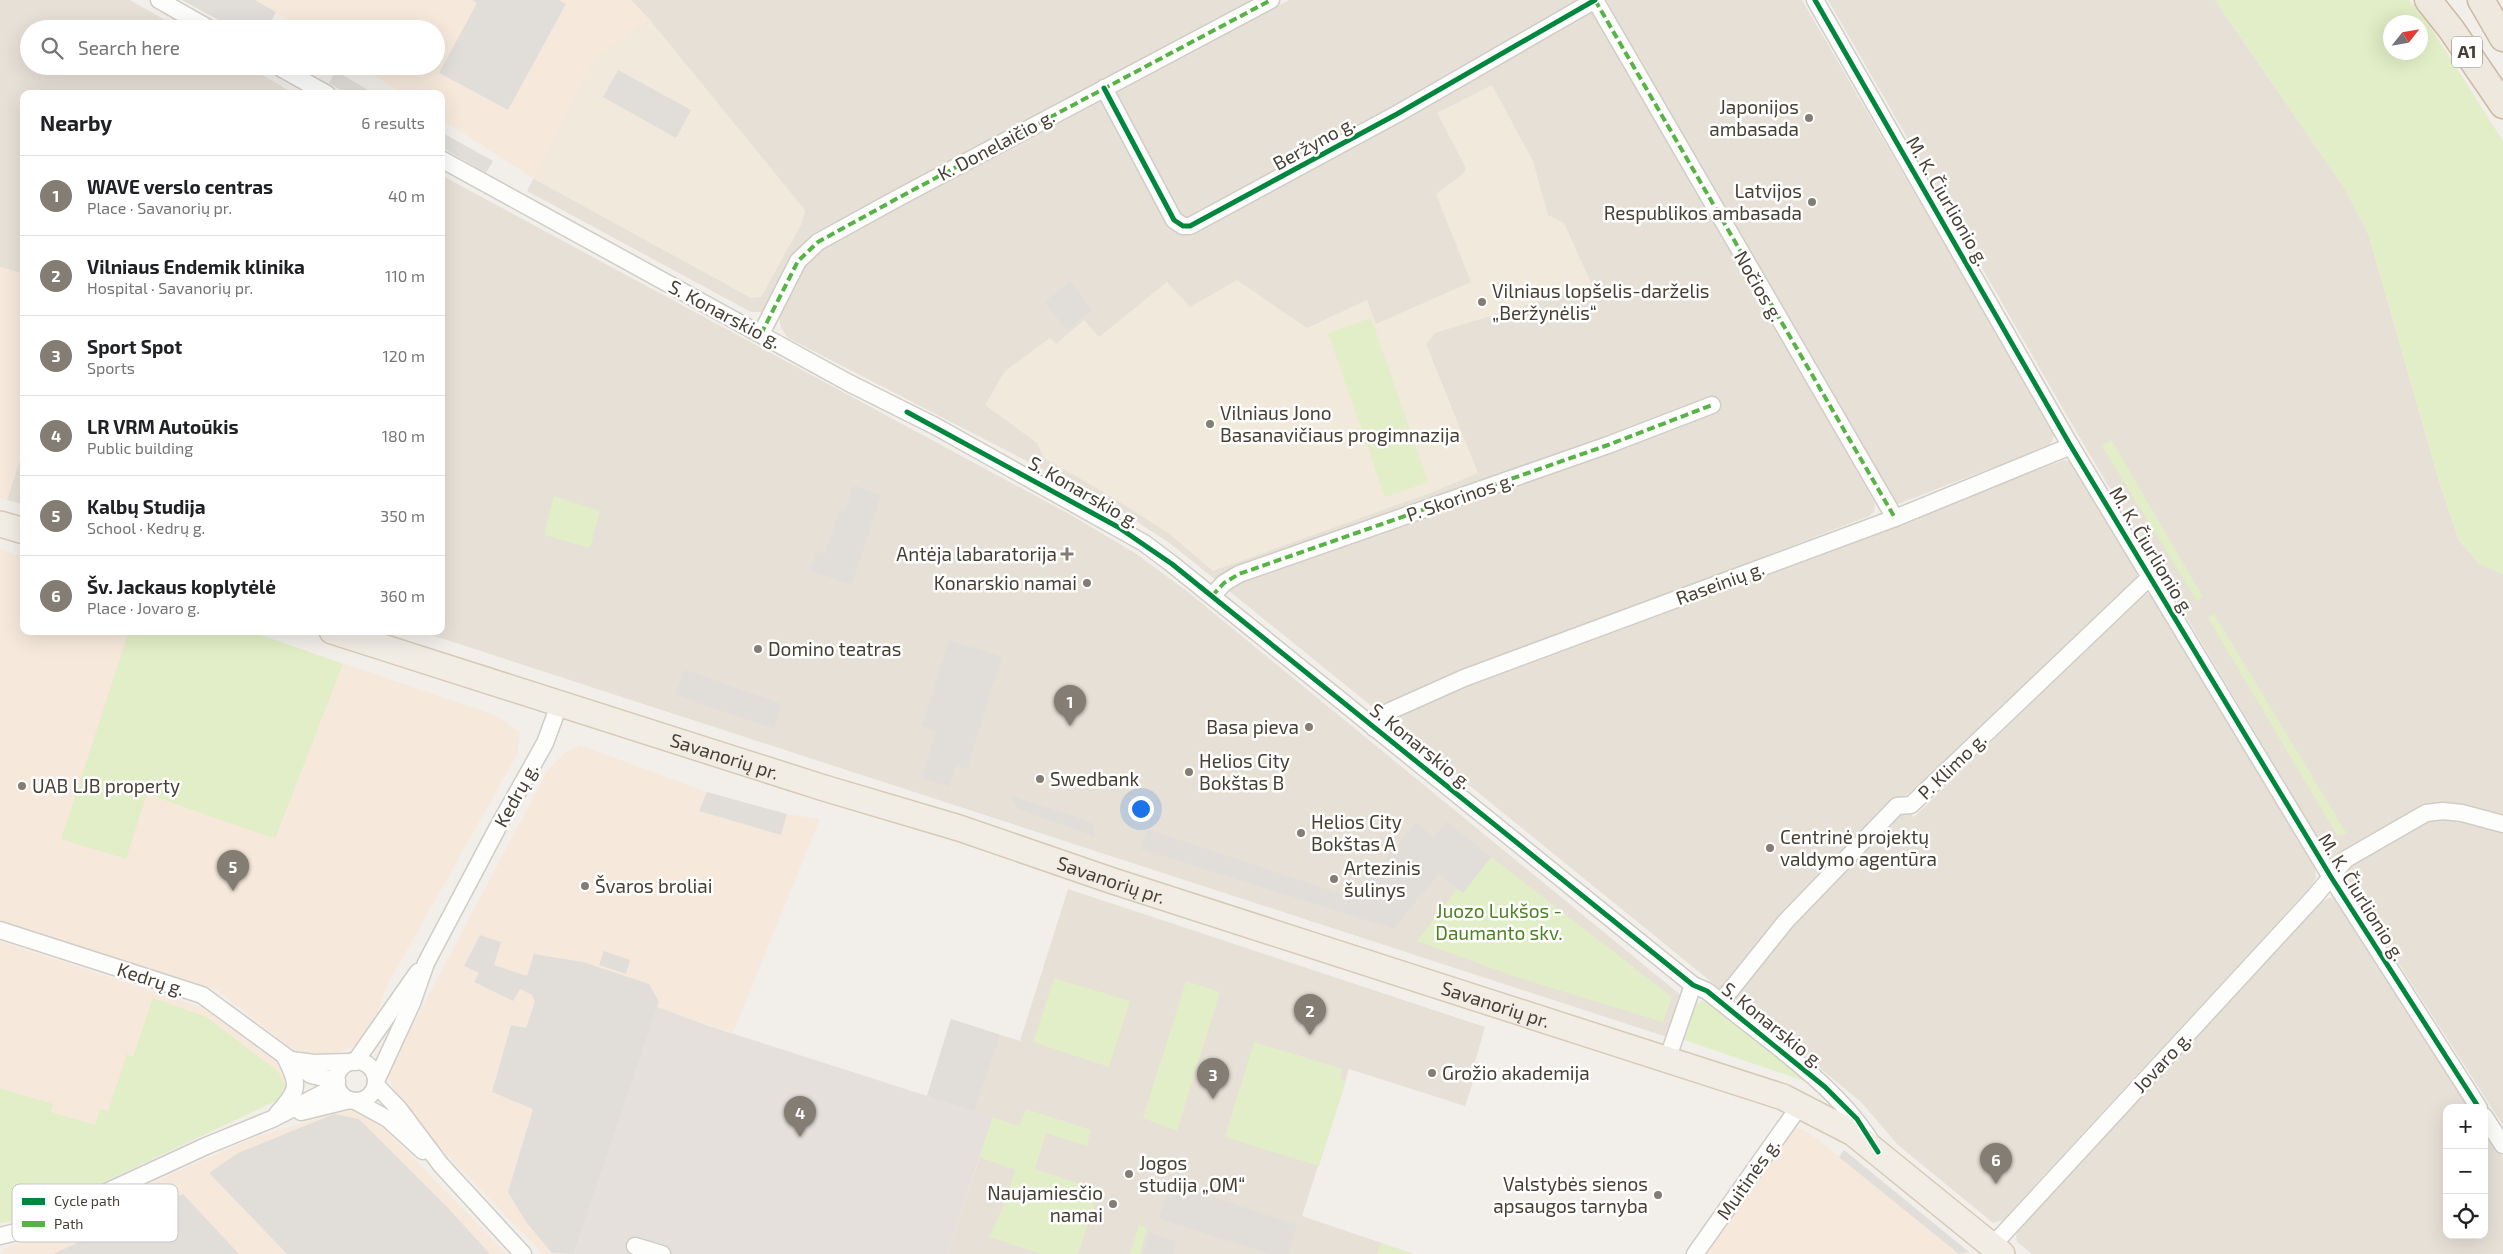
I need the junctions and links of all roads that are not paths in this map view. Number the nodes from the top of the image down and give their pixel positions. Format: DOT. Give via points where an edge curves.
graph roads {
  1 [pos="159,0"];
  2 [pos="1271,0"];
  3 [pos="1595,0"];
  4 [pos="1815,0"];
  5 [pos="2428,0"];
  6 [pos="2481,0"];
  7 [pos="194,20"];
  8 [pos="2503,38"];
  9 [pos="293,75"];
  10 [pos="1104,88"];
  11 [pos="319,90"];
  12 [pos="2503,105"];
  13 [pos="445,161"];
  14 [pos="761,334"];
  15 [pos="1712,405"];
  16 [pos="2071,446"];
  17 [pos="1895,518"];
  18 [pos="0,524"];
  19 [pos="20,530"];
  20 [pos="2150,577"];
  21 [pos="1212,596"];
  22 [pos="344,635"];
  23 [pos="559,704"];
  24 [pos="1374,728"];
  25 [pos="2503,824"];
  26 [pos="2331,876"];
  27 [pos="0,930"];
  28 [pos="426,963"];
  29 [pos="1693,985"];
  30 [pos="1721,1002"];
  31 [pos="286,1059"];
  32 [pos="1667,1060"];
  33 [pos="353,1062"];
  34 [pos="337,1083"];
  35 [pos="376,1083"];
  36 [pos="352,1100"];
  37 [pos="1801,1104"];
  38 [pos="2476,1104"];
  39 [pos="272,1119"];
  40 [pos="2488,1122"];
  41 [pos="2503,1145"];
  42 [pos="1878,1152"];
  43 [pos="441,1165"];
  44 [pos="125,1184"];
  45 [pos="635,1246"];
  46 [pos="1997,1250"];
  47 [pos="524,1254"];
  48 [pos="662,1254"];
  49 [pos="1695,1254"];
  1 -- 7 [label="street"];
  2 -- 10 [label="street, K. Donelaičio g."];
  3 -- 10 [label="street, Beržyno g." via="1397,114 1190,226 1174,220"];
  3 -- 17 [label="street, Nočios g."];
  4 -- 16 [label="street, M. K. Čiurlionio g."];
  5 -- 12 [label="highway, A1"];
  6 -- 8 [label="highway, A1"];
  9 -- 11 [label="street"];
  10 -- 14 [label="street, K. Donelaičio g." via="818,242 798,261"];
  13 -- 14 [label="street, S. Konarskio g."];
  14 -- 21 [label="street, S. Konarskio g." via="1118,527"];
  15 -- 21 [label="street, P. Skorinos g." via="1608,445 1239,574"];
  16 -- 17 [label="street, Raseinių g."];
  16 -- 20 [label="street, M. K. Čiurlionio g."];
  17 -- 24 [label="street, Raseinių g." via="1464,678 1390,711"];
  18 -- 19 [label="main road"];
  20 -- 26 [label="street, M. K. Čiurlionio g."];
  20 -- 30 [label="street, P. Klimo g." via="1911,805 1897,806 1786,921"];
  21 -- 24 [label="street, S. Konarskio g."];
  22 -- 23 [label="main road, Savanorių pr."];
  23 -- 28 [label="street, Kedrų g." via="546,742"];
  23 -- 32 [label="main road, Savanorių pr." via="959,828"];
  24 -- 29 [label="street, S. Konarskio g."];
  25 -- 26 [label="street, Jovaro g." via="2462,813 2426,813 2346,858"];
  26 -- 38 [label="street, M. K. Čiurlionio g."];
  26 -- 46 [label="street, Jovaro g."];
  27 -- 31 [label="street, Kedrų g." via="202,995"];
  28 -- 33 [label="street, Kedrų g."];
  28 -- 35 [label="street, Kedrų g."];
  29 -- 30 [label="street, S. Konarskio g." via="1708,991"];
  29 -- 32 [label="street"];
  30 -- 42 [label="street, S. Konarskio g." via="1825,1087 1857,1119"];
  31 -- 33 [label="street, Kedrų g." via="314,1063"];
  31 -- 34 [label="street, Kedrų g." via="311,1076"];
  31 -- 39 [label="street, Kedrų g." via="296,1077 295,1091"];
  32 -- 37 [label="main road, Savanorių pr."];
  33 -- 34 [label="street" via="340,1070"];
  33 -- 35 [label="street" via="368,1065 374,1072"];
  34 -- 36 [label="street" via="342,1095"];
  34 -- 39 [label="street"];
  35 -- 36 [label="street" via="370,1096"];
  35 -- 43 [label="street"];
  36 -- 39 [label="street"];
  36 -- 43 [label="street" via="388,1119"];
  37 -- 42 [label="main road, Savanorių pr." via="1853,1133"];
  37 -- 49 [label="street, Muitinės g."];
  39 -- 44 [label="street"];
  40 -- 41 [label="street"];
  42 -- 46 [label="main road, Savanorių pr."];
  43 -- 47 [label="street"];
  45 -- 48 [label="street"];
}
